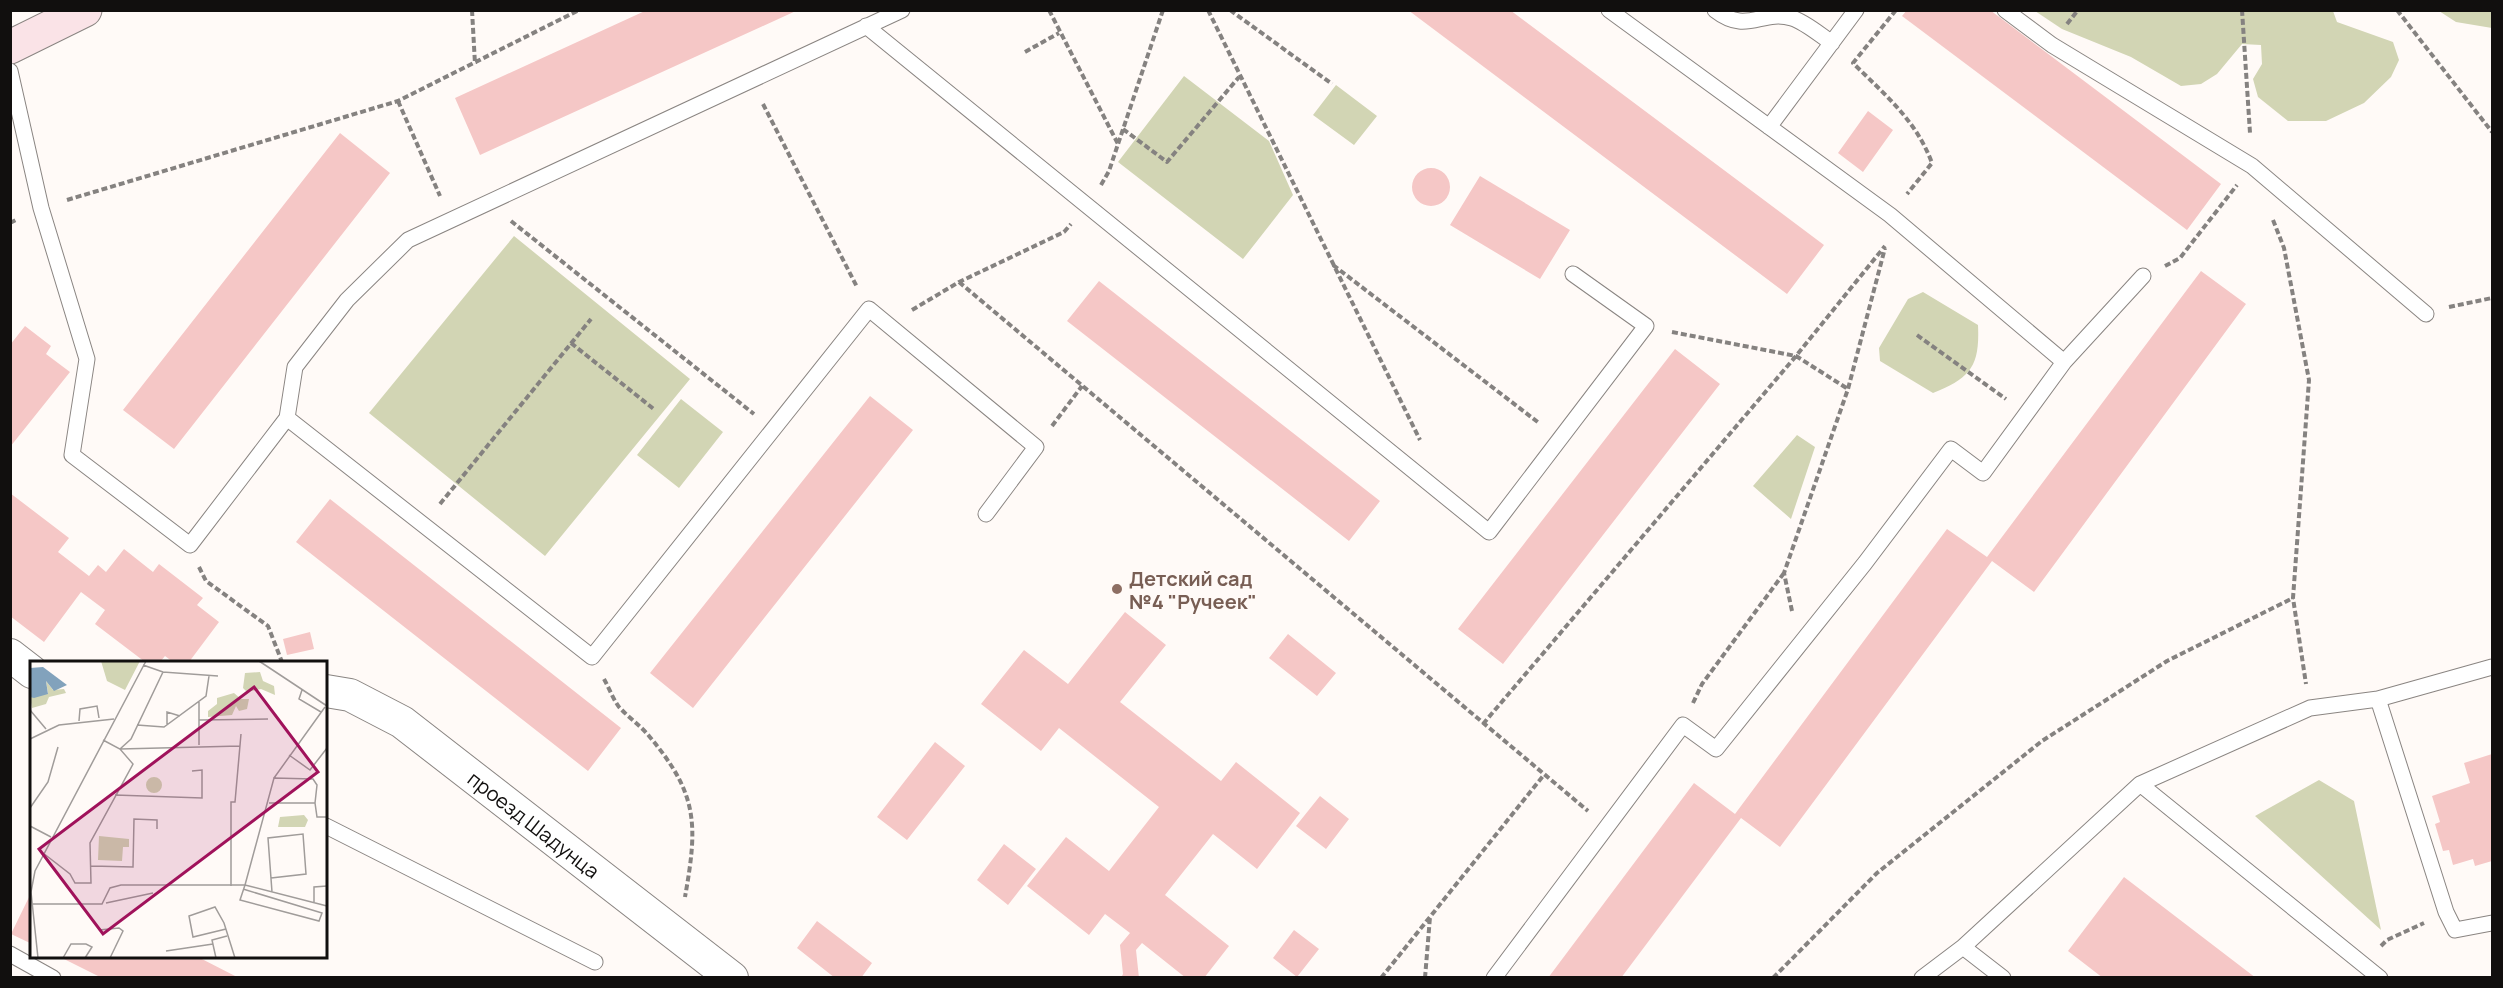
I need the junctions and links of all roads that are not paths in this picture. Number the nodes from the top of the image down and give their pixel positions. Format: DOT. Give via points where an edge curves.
graph roads {
  1 [pos="85,10"];
  2 [pos="902,10"];
  3 [pos="1609,10"];
  4 [pos="1715,10"];
  5 [pos="1856,10"];
  6 [pos="2005,10"];
  7 [pos="866,26"];
  8 [pos="1832,43"];
  9 [pos="10,47"];
  10 [pos="10,71"];
  11 [pos="1769,127"];
  12 [pos="1573,274"];
  13 [pos="2143,276"];
  14 [pos="2426,314"];
  15 [pos="2064,362"];
  16 [pos="287,418"];
  17 [pos="986,513"];
  18 [pos="10,655"];
  19 [pos="2493,667"];
  20 [pos="30,670"];
  21 [pos="327,691"];
  22 [pos="2378,699"];
  23 [pos="2140,784"];
  24 [pos="327,827"];
  25 [pos="2493,923"];
  26 [pos="1963,947"];
  27 [pos="10,954"];
  28 [pos="595,962"];
  29 [pos="53,978"];
  30 [pos="732,978"];
  31 [pos="1494,978"];
  32 [pos="1922,978"];
  33 [pos="2003,978"];
  34 [pos="2380,978"];
  1 -- 9 [label="main road"];
  2 -- 7 [label="lane"];
  3 -- 11 [label="lane"];
  4 -- 8 [label="lane" via="1727,20 1741,23 1765,17 1792,18"];
  5 -- 8 [label="lane"];
  6 -- 14 [label="lane" via="2052,45 2252,166"];
  7 -- 12 [label="lane" via="1489,532 1646,326"];
  7 -- 16 [label="lane" via="408,240 347,300 295,367"];
  8 -- 11 [label="lane"];
  10 -- 16 [label="lane" via="41,208 87,359 72,455 190,545"];
  11 -- 15 [label="lane" via="1890,215"];
  13 -- 15 [label="lane"];
  15 -- 31 [label="lane" via="1983,473 1951,449 1716,749 1683,725"];
  16 -- 17 [label="lane" via="592,657 868,309 1036,447"];
  18 -- 20 [label="street"];
  19 -- 22 [label="lane"];
  21 -- 30 [label="street, проезд Шадунца" via="350,695 402,722"];
  22 -- 23 [label="lane" via="2310,708"];
  22 -- 25 [label="lane" via="2455,930"];
  23 -- 26 [label="lane"];
  23 -- 34 [label="lane"];
  24 -- 28 [label="lane"];
  26 -- 32 [label="lane"];
  26 -- 33 [label="lane"];
  27 -- 29 [label="lane"];
}
